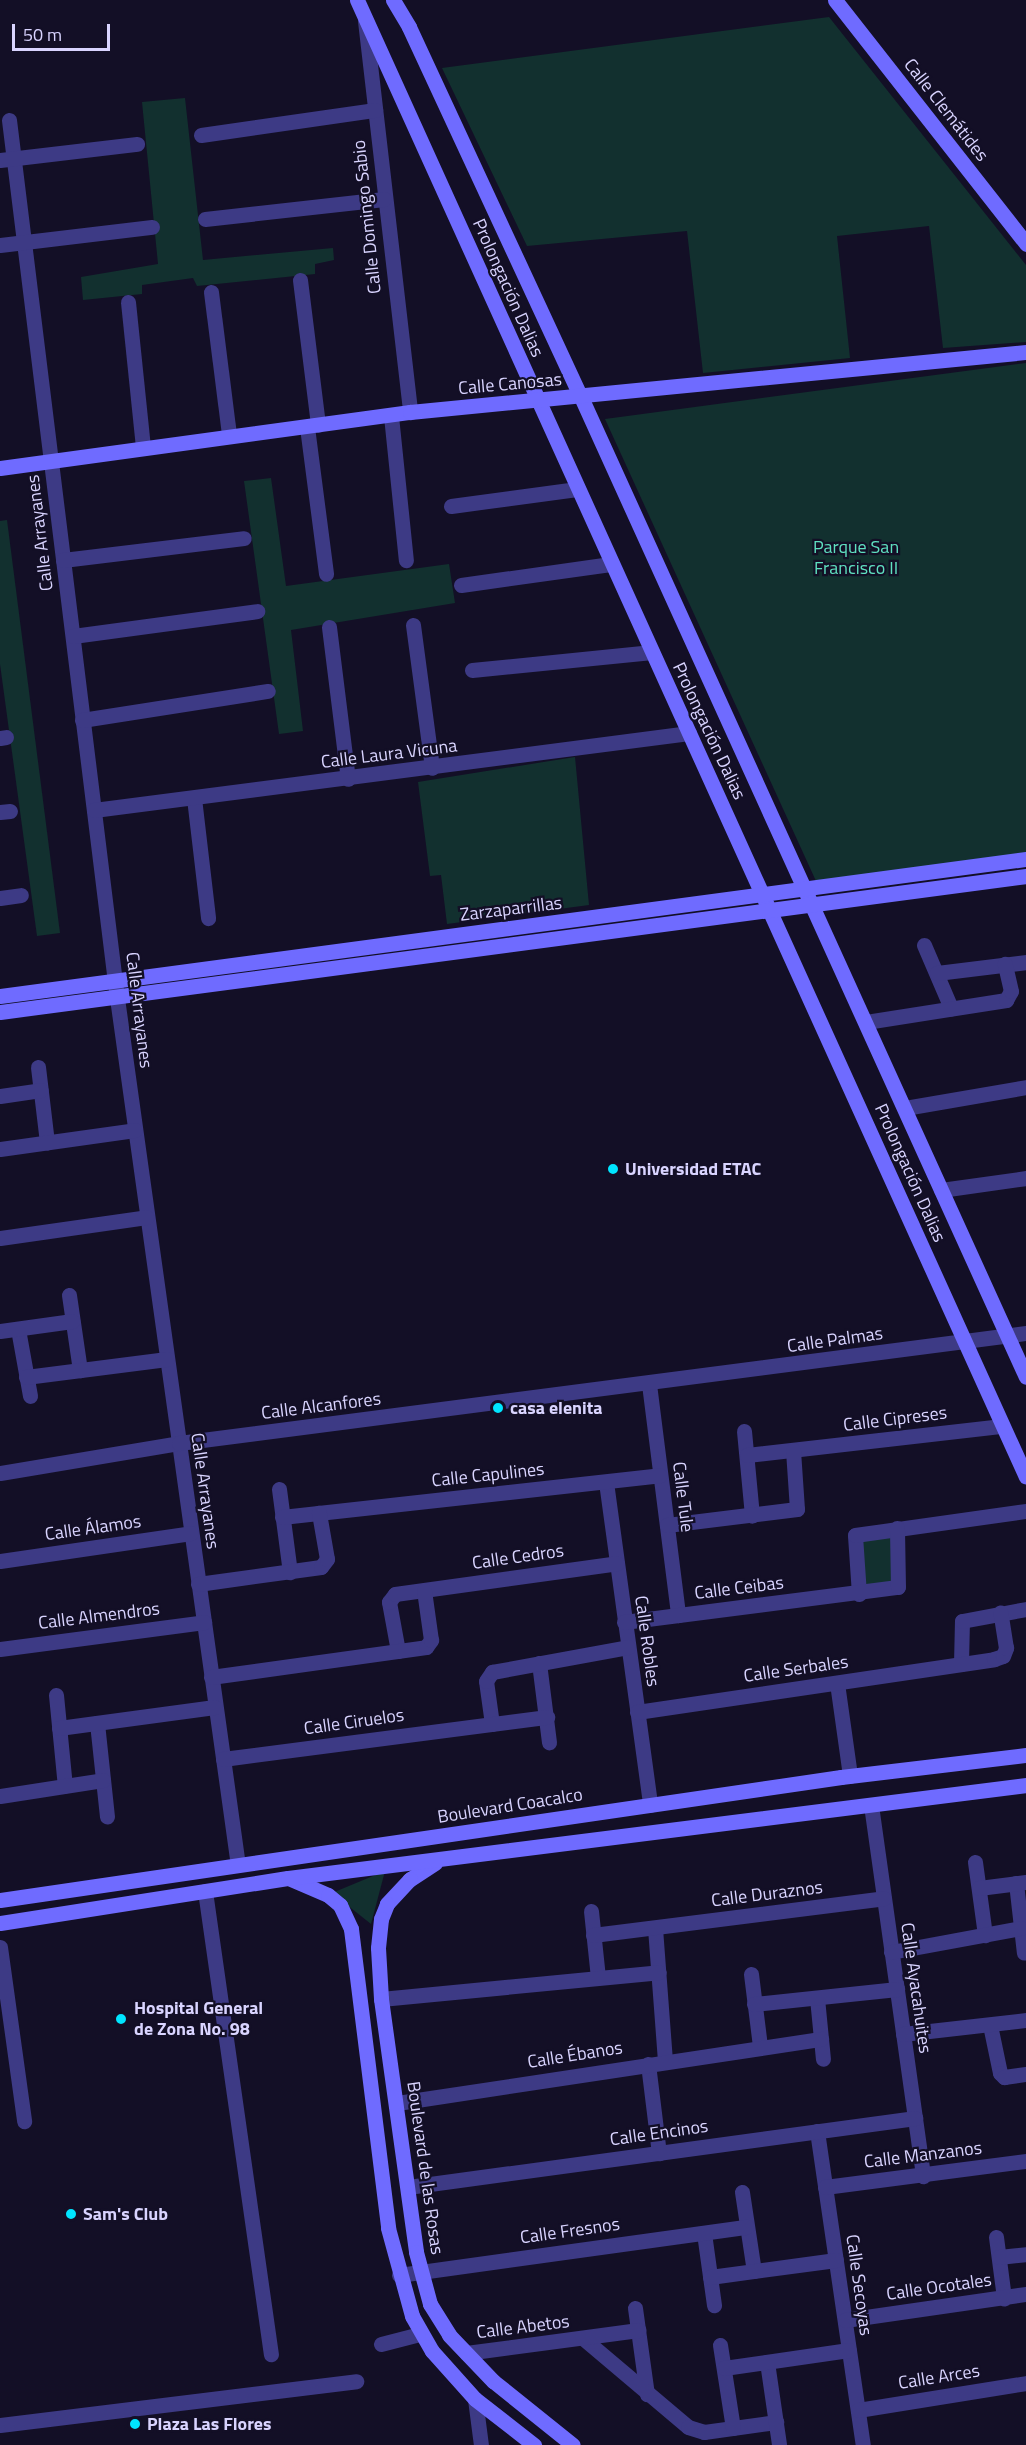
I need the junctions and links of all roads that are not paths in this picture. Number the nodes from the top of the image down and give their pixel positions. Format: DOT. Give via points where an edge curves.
graph roads {
  1 [pos="357,0"];
  2 [pos="393,0"];
  3 [pos="835,0"];
  4 [pos="365,18"];
  5 [pos="375,110"];
  6 [pos="9,120"];
  7 [pos="201,135"];
  8 [pos="137,144"];
  9 [pos="7,159"];
  10 [pos="384,199"];
  11 [pos="205,219"];
  12 [pos="152,227"];
  13 [pos="24,243"];
  14 [pos="1026,244"];
  15 [pos="0,245"];
  16 [pos="300,280"];
  17 [pos="211,292"];
  18 [pos="128,302"];
  19 [pos="1026,352"];
  20 [pos="581,397"];
  21 [pos="538,401"];
  22 [pos="410,412"];
  23 [pos="391,416"];
  24 [pos="313,426"];
  25 [pos="229,435"];
  26 [pos="143,447"];
  27 [pos="51,462"];
  28 [pos="0,468"];
  29 [pos="577,489"];
  30 [pos="451,506"];
  31 [pos="244,538"];
  32 [pos="63,560"];
  33 [pos="406,560"];
  34 [pos="611,564"];
  35 [pos="326,574"];
  36 [pos="461,585"];
  37 [pos="257,611"];
  38 [pos="412,624"];
  39 [pos="329,627"];
  40 [pos="73,636"];
  41 [pos="652,652"];
  42 [pos="472,670"];
  43 [pos="268,691"];
  44 [pos="81,720"];
  45 [pos="689,733"];
  46 [pos="432,768"];
  47 [pos="348,779"];
  48 [pos="194,798"];
  49 [pos="94,810"];
  50 [pos="1026,859"];
  51 [pos="1026,876"];
  52 [pos="804,888"];
  53 [pos="21,895"];
  54 [pos="764,896"];
  55 [pos="0,898"];
  56 [pos="812,905"];
  57 [pos="770,910"];
  58 [pos="208,918"];
  59 [pos="924,945"];
  60 [pos="1026,962"];
  61 [pos="1005,964"];
  62 [pos="937,973"];
  63 [pos="115,980"];
  64 [pos="0,996"];
  65 [pos="117,998"];
  66 [pos="951,1008"];
  67 [pos="0,1012"];
  68 [pos="866,1022"];
  69 [pos="38,1067"];
  70 [pos="1026,1087"];
  71 [pos="40,1090"];
  72 [pos="0,1096"];
  73 [pos="905,1108"];
  74 [pos="135,1130"];
  75 [pos="47,1142"];
  76 [pos="0,1149"];
  77 [pos="1026,1178"];
  78 [pos="941,1190"];
  79 [pos="147,1217"];
  80 [pos="0,1238"];
  81 [pos="69,1295"];
  82 [pos="72,1321"];
  83 [pos="18,1329"];
  84 [pos="0,1331"];
  85 [pos="1026,1333"];
  86 [pos="1006,1335"];
  87 [pos="965,1342"];
  88 [pos="167,1359"];
  89 [pos="80,1370"];
  90 [pos="26,1377"];
  91 [pos="1026,1377"];
  92 [pos="649,1384"];
  93 [pos="30,1396"];
  94 [pos="1002,1426"];
  95 [pos="744,1431"];
  96 [pos="179,1443"];
  97 [pos="793,1450"];
  98 [pos="747,1455"];
  99 [pos="0,1473"];
  100 [pos="660,1475"];
  101 [pos="1026,1477"];
  102 [pos="606,1482"];
  103 [pos="279,1489"];
  104 [pos="1026,1511"];
  105 [pos="319,1513"];
  106 [pos="752,1516"];
  107 [pos="282,1517"];
  108 [pos="667,1525"];
  109 [pos="897,1528"];
  110 [pos="191,1533"];
  111 [pos="0,1561"];
  112 [pos="616,1563"];
  113 [pos="290,1572"];
  114 [pos="198,1584"];
  115 [pos="424,1590"];
  116 [pos="859,1594"];
  117 [pos="1026,1609"];
  118 [pos="1000,1612"];
  119 [pos="678,1615"];
  120 [pos="204,1622"];
  121 [pos="624,1622"];
  122 [pos="628,1647"];
  123 [pos="0,1649"];
  124 [pos="398,1651"];
  125 [pos="539,1663"];
  126 [pos="960,1664"];
  127 [pos="211,1677"];
  128 [pos="837,1683"];
  129 [pos="56,1695"];
  130 [pos="215,1707"];
  131 [pos="637,1712"];
  132 [pos="547,1717"];
  133 [pos="97,1723"];
  134 [pos="492,1724"];
  135 [pos="59,1728"];
  136 [pos="549,1742"];
  137 [pos="1026,1755"];
  138 [pos="223,1759"];
  139 [pos="850,1776"];
  140 [pos="103,1780"];
  141 [pos="1026,1785"];
  142 [pos="65,1786"];
  143 [pos="0,1796"];
  144 [pos="650,1805"];
  145 [pos="871,1805"];
  146 [pos="107,1816"];
  147 [pos="439,1861"];
  148 [pos="975,1862"];
  149 [pos="238,1865"];
  150 [pos="162,1876"];
  151 [pos="288,1878"];
  152 [pos="1021,1882"];
  153 [pos="979,1888"];
  154 [pos="70,1890"];
  155 [pos="205,1891"];
  156 [pos="884,1898"];
  157 [pos="0,1900"];
  158 [pos="129,1902"];
  159 [pos="105,1905"];
  160 [pos="591,1911"];
  161 [pos="0,1923"];
  162 [pos="655,1928"];
  163 [pos="1021,1928"];
  164 [pos="593,1935"];
  165 [pos="985,1935"];
  166 [pos="0,1947"];
  167 [pos="891,1952"];
  168 [pos="1024,1953"];
  169 [pos="659,1972"];
  170 [pos="751,1974"];
  171 [pos="598,1978"];
  172 [pos="897,1989"];
  173 [pos="816,1998"];
  174 [pos="381,1999"];
  175 [pos="754,2004"];
  176 [pos="1026,2020"];
  177 [pos="990,2025"];
  178 [pos="903,2034"];
  179 [pos="821,2039"];
  180 [pos="760,2046"];
  181 [pos="823,2059"];
  182 [pos="665,2061"];
  183 [pos="648,2064"];
  184 [pos="1026,2074"];
  185 [pos="397,2103"];
  186 [pos="915,2118"];
  187 [pos="24,2121"];
  188 [pos="817,2131"];
  189 [pos="659,2153"];
  190 [pos="1026,2161"];
  191 [pos="923,2176"];
  192 [pos="408,2187"];
  193 [pos="825,2187"];
  194 [pos="742,2192"];
  195 [pos="747,2227"];
  196 [pos="704,2233"];
  197 [pos="996,2237"];
  198 [pos="1026,2254"];
  199 [pos="999,2257"];
  200 [pos="836,2260"];
  201 [pos="421,2271"];
  202 [pos="754,2271"];
  203 [pos="399,2275"];
  204 [pos="710,2277"];
  205 [pos="1026,2294"];
  206 [pos="1004,2298"];
  207 [pos="714,2305"];
  208 [pos="635,2308"];
  209 [pos="845,2320"];
  210 [pos="639,2330"];
  211 [pos="420,2334"];
  212 [pos="584,2339"];
  213 [pos="381,2344"];
  214 [pos="720,2345"];
  215 [pos="849,2350"];
  216 [pos="466,2353"];
  217 [pos="271,2354"];
  218 [pos="768,2362"];
  219 [pos="724,2368"];
  220 [pos="356,2381"];
  221 [pos="1026,2383"];
  222 [pos="647,2394"];
  223 [pos="475,2399"];
  224 [pos="858,2410"];
  225 [pos="776,2422"];
  226 [pos="0,2425"];
  227 [pos="733,2428"];
  228 [pos="779,2444"];
  229 [pos="481,2445"];
  230 [pos="534,2445"];
  231 [pos="573,2445"];
  232 [pos="863,2445"];
  1 -- 4 [label="main road, Prolongación Dalias"];
  2 -- 20 [label="main road, Prolongación Dalias"];
  3 -- 14 [label="main road, Calle Clemátides"];
  4 -- 5 [label="street, Calle Domingo Sabio"];
  4 -- 21 [label="main road, Prolongación Dalias"];
  5 -- 7 [label="street"];
  5 -- 10 [label="street, Calle Domingo Sabio"];
  6 -- 9 [label="street, Calle Arrayanes"];
  8 -- 9 [label="street"];
  9 -- 13 [label="street, Calle Arrayanes"];
  10 -- 11 [label="street"];
  10 -- 22 [label="street, Calle Domingo Sabio"];
  12 -- 13 [label="street"];
  13 -- 15 [label="street"];
  13 -- 27 [label="street, Calle Arrayanes"];
  16 -- 24 [label="street"];
  17 -- 25 [label="street"];
  18 -- 26 [label="street"];
  19 -- 20 [label="main road, Calle Canosas"];
  20 -- 21 [label="main road, Calle Canosas"];
  20 -- 52 [label="main road, Prolongación Dalias"];
  21 -- 22 [label="main road, Calle Canosas"];
  21 -- 29 [label="main road, Prolongación Dalias"];
  22 -- 23 [label="main road, Calle Canosas"];
  23 -- 24 [label="main road, Calle Canosas"];
  23 -- 33 [label="street"];
  24 -- 25 [label="main road, Calle Canosas"];
  24 -- 35 [label="street"];
  25 -- 26 [label="main road, Calle Canosas"];
  26 -- 27 [label="main road, Calle Canosas"];
  27 -- 28 [label="main road, Calle Canosas"];
  27 -- 32 [label="street, Calle Arrayanes"];
  29 -- 30 [label="street"];
  29 -- 34 [label="main road, Prolongación Dalias"];
  31 -- 32 [label="street"];
  32 -- 40 [label="street, Calle Arrayanes"];
  34 -- 36 [label="street"];
  34 -- 41 [label="main road, Prolongación Dalias"];
  37 -- 40 [label="street"];
  38 -- 46 [label="street"];
  39 -- 47 [label="street"];
  40 -- 44 [label="street, Calle Arrayanes"];
  41 -- 42 [label="street"];
  41 -- 45 [label="main road, Prolongación Dalias"];
  43 -- 44 [label="street"];
  44 -- 49 [label="street, Calle Arrayanes"];
  45 -- 46 [label="street, Calle Laura Vicuna"];
  45 -- 54 [label="main road, Prolongación Dalias"];
  46 -- 47 [label="street, Calle Laura Vicuna"];
  47 -- 48 [label="street, Calle Laura Vicuna"];
  48 -- 49 [label="street, Calle Laura Vicuna"];
  48 -- 58 [label="street"];
  49 -- 63 [label="street, Calle Arrayanes"];
  50 -- 52 [label="main road, Zarzaparrillas"];
  51 -- 56 [label="main road, Zarzaparrillas"];
  52 -- 54 [label="main road, Zarzaparrillas"];
  52 -- 56 [label="main road, Prolongación Dalias"];
  53 -- 55 [label="street"];
  54 -- 57 [label="main road, Prolongación Dalias"];
  54 -- 63 [label="main road, Zarzaparrillas"];
  56 -- 57 [label="main road, Zarzaparrillas"];
  56 -- 68 [label="main road, Prolongación Dalias"];
  57 -- 65 [label="main road, Zarzaparrillas"];
  57 -- 87 [label="main road, Prolongación Dalias"];
  59 -- 62 [label="street"];
  60 -- 61 [label="street"];
  61 -- 62 [label="street"];
  61 -- 66 [label="street" via="1011,997"];
  62 -- 66 [label="street"];
  63 -- 64 [label="main road, Zarzaparrillas"];
  63 -- 65 [label="street, Calle Arrayanes"];
  65 -- 67 [label="main road, Zarzaparrillas"];
  65 -- 74 [label="street, Calle Arrayanes"];
  66 -- 68 [label="street"];
  68 -- 73 [label="main road, Prolongación Dalias"];
  69 -- 71 [label="street"];
  70 -- 73 [label="street"];
  71 -- 72 [label="street"];
  71 -- 75 [label="street"];
  73 -- 78 [label="main road, Prolongación Dalias"];
  74 -- 75 [label="street"];
  74 -- 79 [label="street, Calle Arrayanes"];
  75 -- 76 [label="street"];
  77 -- 78 [label="street"];
  78 -- 86 [label="main road, Prolongación Dalias"];
  79 -- 80 [label="street"];
  79 -- 88 [label="street, Calle Arrayanes"];
  81 -- 82 [label="street"];
  82 -- 83 [label="street"];
  82 -- 89 [label="street"];
  83 -- 84 [label="street"];
  83 -- 90 [label="street"];
  85 -- 86 [label="street, Calle Palmas"];
  86 -- 87 [label="street, Calle Palmas"];
  86 -- 91 [label="main road, Prolongación Dalias"];
  87 -- 92 [label="street, Calle Palmas"];
  87 -- 94 [label="main road, Prolongación Dalias"];
  88 -- 89 [label="street"];
  88 -- 96 [label="street, Calle Arrayanes"];
  89 -- 90 [label="street"];
  90 -- 93 [label="street"];
  92 -- 96 [label="street, Calle Alcanfores"];
  92 -- 100 [label="street, Calle Tule"];
  94 -- 97 [label="street, Calle Cipreses"];
  94 -- 101 [label="main road, Prolongación Dalias"];
  95 -- 98 [label="street"];
  96 -- 99 [label="street, Calle Alcanfores"];
  96 -- 110 [label="street, Calle Arrayanes"];
  97 -- 98 [label="street, Calle Cipreses"];
  97 -- 106 [label="street" via="797,1509"];
  98 -- 106 [label="street"];
  100 -- 102 [label="street, Calle Capulines"];
  100 -- 108 [label="street, Calle Tule"];
  102 -- 105 [label="street, Calle Capulines"];
  102 -- 112 [label="street, Calle Robles"];
  103 -- 107 [label="street"];
  104 -- 109 [label="street"];
  105 -- 107 [label="street, Calle Capulines"];
  105 -- 113 [label="street" via="326,1565"];
  106 -- 108 [label="street"];
  107 -- 113 [label="street"];
  108 -- 119 [label="street, Calle Tule"];
  109 -- 116 [label="street, Calle Ceibas" via="898,1587"];
  109 -- 116 [label="street" via="855,1535"];
  110 -- 111 [label="street, Calle Álamos"];
  110 -- 114 [label="street, Calle Arrayanes"];
  112 -- 115 [label="street, Calle Cedros"];
  112 -- 121 [label="street, Calle Robles"];
  113 -- 114 [label="street"];
  114 -- 120 [label="street, Calle Arrayanes"];
  115 -- 124 [label="street" via="430,1644"];
  115 -- 124 [label="street, Calle Cedros" via="390,1597"];
  116 -- 119 [label="street, Calle Ceibas"];
  117 -- 118 [label="street"];
  118 -- 126 [label="street" via="962,1621"];
  118 -- 126 [label="street, Calle Serbales" via="1006,1648 1003,1656"];
  119 -- 121 [label="street, Calle Ceibas"];
  120 -- 123 [label="street, Calle Almendros"];
  120 -- 127 [label="street, Calle Arrayanes"];
  121 -- 122 [label="street, Calle Robles"];
  122 -- 125 [label="street"];
  122 -- 131 [label="street, Calle Robles"];
  124 -- 127 [label="street"];
  125 -- 132 [label="street"];
  125 -- 134 [label="street" via="488,1674"];
  126 -- 128 [label="street, Calle Serbales"];
  127 -- 130 [label="street, Calle Arrayanes"];
  128 -- 131 [label="street, Calle Serbales"];
  128 -- 139 [label="street"];
  129 -- 135 [label="street"];
  130 -- 133 [label="street"];
  130 -- 138 [label="street, Calle Arrayanes"];
  131 -- 144 [label="street, Calle Robles"];
  132 -- 134 [label="street, Calle Ciruelos"];
  132 -- 136 [label="street"];
  133 -- 135 [label="street"];
  133 -- 140 [label="street"];
  134 -- 138 [label="street, Calle Ciruelos"];
  135 -- 142 [label="street"];
  137 -- 139 [label="main road, Boulevard Coacalco"];
  138 -- 149 [label="street, Calle Arrayanes"];
  139 -- 144 [label="main road, Boulevard Coacalco"];
  140 -- 142 [label="street"];
  140 -- 146 [label="street"];
  141 -- 145 [label="main road"];
  142 -- 143 [label="street"];
  144 -- 149 [label="main road, Boulevard Coacalco"];
  145 -- 147 [label="main road"];
  145 -- 156 [label="street, Calle Ayacahuites"];
  147 -- 151 [label="main road"];
  147 -- 174 [label="main road, Boulevard de las Rosas" via="397,1892 381,1919"];
  148 -- 153 [label="street"];
  149 -- 150 [label="main road, Boulevard Coacalco"];
  150 -- 154 [label="main road, Boulevard Coacalco"];
  150 -- 158 [label="main road"];
  151 -- 155 [label="main road"];
  151 -- 203 [label="main road" via="328,1895 340,1905 351,1929 388,2228"];
  152 -- 153 [label="street"];
  152 -- 163 [label="street"];
  153 -- 165 [label="street"];
  154 -- 157 [label="main road, Boulevard Coacalco"];
  154 -- 159 [label="main road"];
  155 -- 158 [label="main road"];
  155 -- 217 [label="street"];
  156 -- 162 [label="street, Calle Duraznos"];
  156 -- 167 [label="street, Calle Ayacahuites"];
  158 -- 159 [label="main road"];
  159 -- 161 [label="main road"];
  160 -- 164 [label="street"];
  162 -- 164 [label="street, Calle Duraznos"];
  162 -- 169 [label="street"];
  163 -- 165 [label="street"];
  163 -- 168 [label="street"];
  164 -- 171 [label="street"];
  165 -- 167 [label="street"];
  166 -- 187 [label="street"];
  167 -- 172 [label="street, Calle Ayacahuites"];
  169 -- 171 [label="street"];
  169 -- 182 [label="street"];
  170 -- 175 [label="street"];
  171 -- 174 [label="street"];
  172 -- 173 [label="street"];
  172 -- 178 [label="street, Calle Ayacahuites"];
  173 -- 175 [label="street"];
  173 -- 179 [label="street"];
  174 -- 185 [label="main road, Boulevard de las Rosas"];
  175 -- 180 [label="street"];
  176 -- 177 [label="street"];
  177 -- 178 [label="street"];
  177 -- 184 [label="street" via="1000,2073 1004,2077"];
  178 -- 186 [label="street, Calle Ayacahuites"];
  179 -- 180 [label="street, Calle Ébanos"];
  179 -- 181 [label="street"];
  180 -- 182 [label="street, Calle Ébanos"];
  182 -- 183 [label="street, Calle Ébanos"];
  183 -- 185 [label="street, Calle Ébanos"];
  183 -- 189 [label="street"];
  185 -- 192 [label="main road, Boulevard de las Rosas"];
  186 -- 188 [label="street, Calle Encinos"];
  186 -- 191 [label="street, Calle Ayacahuites"];
  188 -- 189 [label="street, Calle Encinos"];
  188 -- 193 [label="street, Calle Secoyas"];
  189 -- 192 [label="street, Calle Encinos"];
  190 -- 191 [label="street, Calle Manzanos"];
  191 -- 193 [label="street, Calle Manzanos"];
  192 -- 201 [label="main road, Boulevard de las Rosas"];
  193 -- 200 [label="street, Calle Secoyas"];
  194 -- 195 [label="street"];
  195 -- 196 [label="street, Calle Fresnos"];
  195 -- 202 [label="street"];
  196 -- 201 [label="street, Calle Fresnos"];
  196 -- 204 [label="street"];
  197 -- 199 [label="street, Calle Ocotales"];
  198 -- 199 [label="street, Calle Ocotales"];
  199 -- 206 [label="street, Calle Ocotales"];
  200 -- 202 [label="street"];
  200 -- 209 [label="street, Calle Secoyas"];
  201 -- 203 [label="street, Calle Fresnos"];
  201 -- 216 [label="main road, Boulevard de las Rosas" via="439,2321"];
  202 -- 204 [label="street"];
  203 -- 211 [label="main road"];
  204 -- 207 [label="street"];
  205 -- 206 [label="street, Calle Ocotales"];
  206 -- 209 [label="street, Calle Ocotales"];
  208 -- 210 [label="street"];
  209 -- 215 [label="street, Calle Secoyas"];
  210 -- 212 [label="street, Calle Abetos"];
  210 -- 222 [label="street"];
  211 -- 213 [label="street"];
  211 -- 223 [label="main road"];
  212 -- 216 [label="street, Calle Abetos"];
  212 -- 222 [label="street, Calle Abetos"];
  214 -- 219 [label="street"];
  215 -- 218 [label="street"];
  215 -- 224 [label="street, Calle Secoyas"];
  216 -- 231 [label="main road, Boulevard de las Rosas" via="493,2381"];
  218 -- 219 [label="street"];
  218 -- 225 [label="street"];
  219 -- 227 [label="street"];
  220 -- 226 [label="street"];
  221 -- 224 [label="street, Calle Arces"];
  222 -- 227 [label="street, Calle Abetos" via="688,2427 704,2432"];
  223 -- 229 [label="street"];
  223 -- 230 [label="main road"];
  224 -- 232 [label="street, Calle Secoyas"];
  225 -- 227 [label="street, Calle Abetos"];
  225 -- 228 [label="street"];
}
